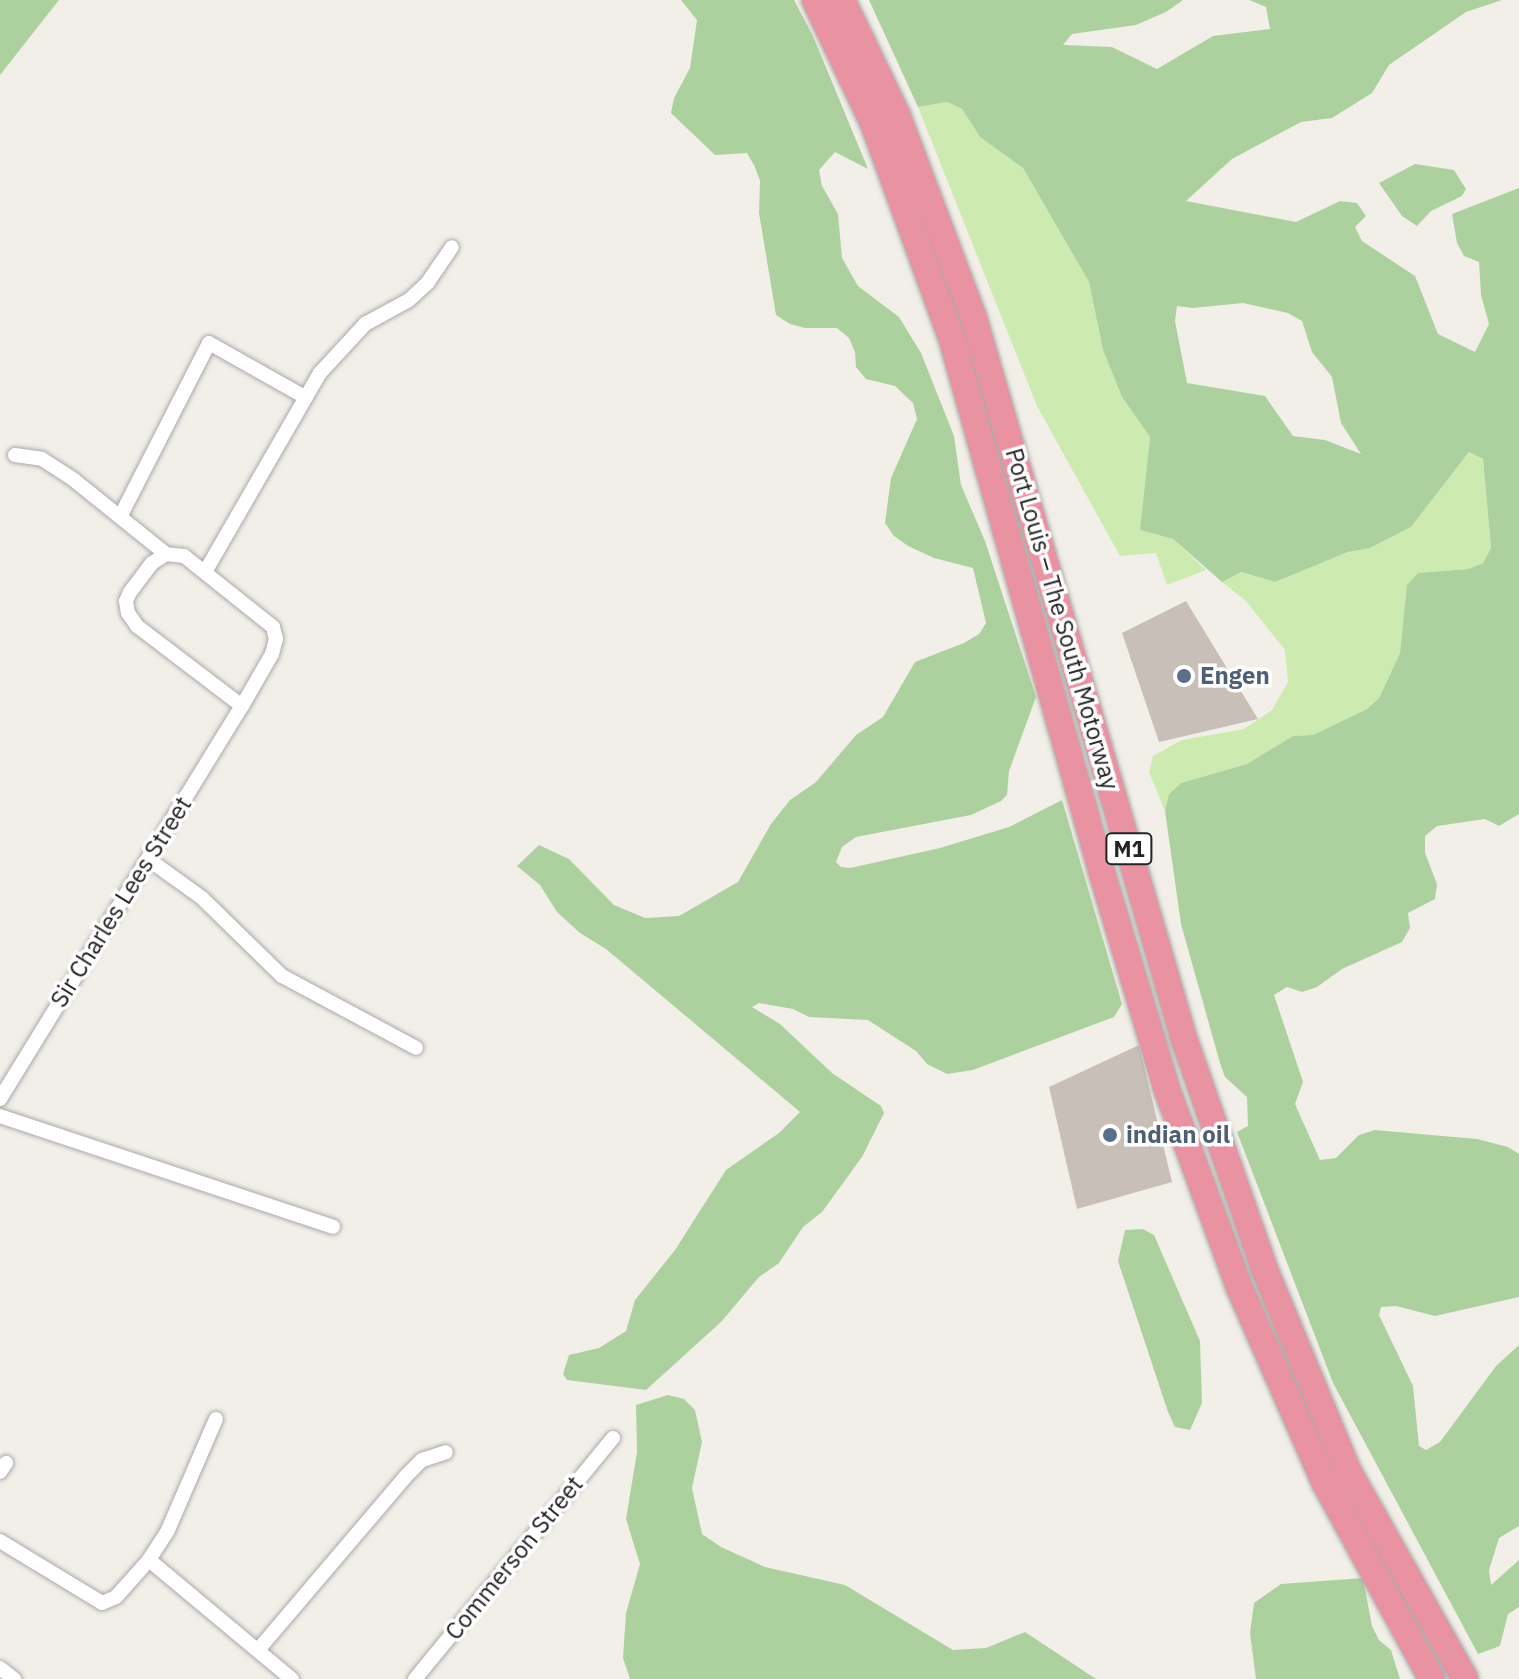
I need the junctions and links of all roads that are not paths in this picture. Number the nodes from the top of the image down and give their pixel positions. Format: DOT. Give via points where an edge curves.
graph roads {
  1 [pos="815,0"];
  2 [pos="842,0"];
  3 [pos="452,247"];
  4 [pos="305,397"];
  5 [pos="15,455"];
  6 [pos="121,515"];
  7 [pos="166,554"];
  8 [pos="205,572"];
  9 [pos="242,706"];
  10 [pos="148,859"];
  11 [pos="416,1048"];
  12 [pos="0,1099"];
  13 [pos="0,1116"];
  14 [pos="333,1227"];
  15 [pos="216,1419"];
  16 [pos="613,1438"];
  17 [pos="446,1452"];
  18 [pos="0,1541"];
  19 [pos="149,1560"];
  20 [pos="258,1650"];
  21 [pos="0,1668"];
  22 [pos="14,1679"];
  23 [pos="292,1679"];
  24 [pos="415,1679"];
  25 [pos="1432,1679"];
  26 [pos="1465,1679"];
  1 -- 25 [label="highway, Port Louis – The South Motorway / M1" via="874,125 951,336 1162,1073 1239,1287 1325,1483"];
  2 -- 26 [label="highway, Port Louis – The South Motorway / M1" via="897,115 974,319 1184,1039 1264,1268 1349,1473"];
  3 -- 4 [label="street" via="409,300 365,324"];
  4 -- 6 [label="street" via="209,343"];
  4 -- 8 [label="street"];
  5 -- 6 [label="street, Sir Charles Lees Street" via="42,459"];
  6 -- 7 [label="street, Sir Charles Lees Street"];
  7 -- 8 [label="street, Sir Charles Lees Street" via="184,556"];
  7 -- 9 [label="street" via="130,592 128,613 137,626"];
  8 -- 9 [label="street, Sir Charles Lees Street" via="273,627 272,654"];
  9 -- 10 [label="street, Sir Charles Lees Street"];
  10 -- 11 [label="street" via="202,898 282,976"];
  10 -- 12 [label="street, Sir Charles Lees Street"];
  13 -- 14 [label="street"];
  15 -- 19 [label="street" via="167,1532"];
  16 -- 24 [label="street, Commerson Street"];
  17 -- 20 [label="street" via="422,1460 405,1477"];
  18 -- 19 [label="street" via="102,1603 116,1597"];
  19 -- 20 [label="street"];
  20 -- 23 [label="street"];
  21 -- 22 [label="street"];
}
